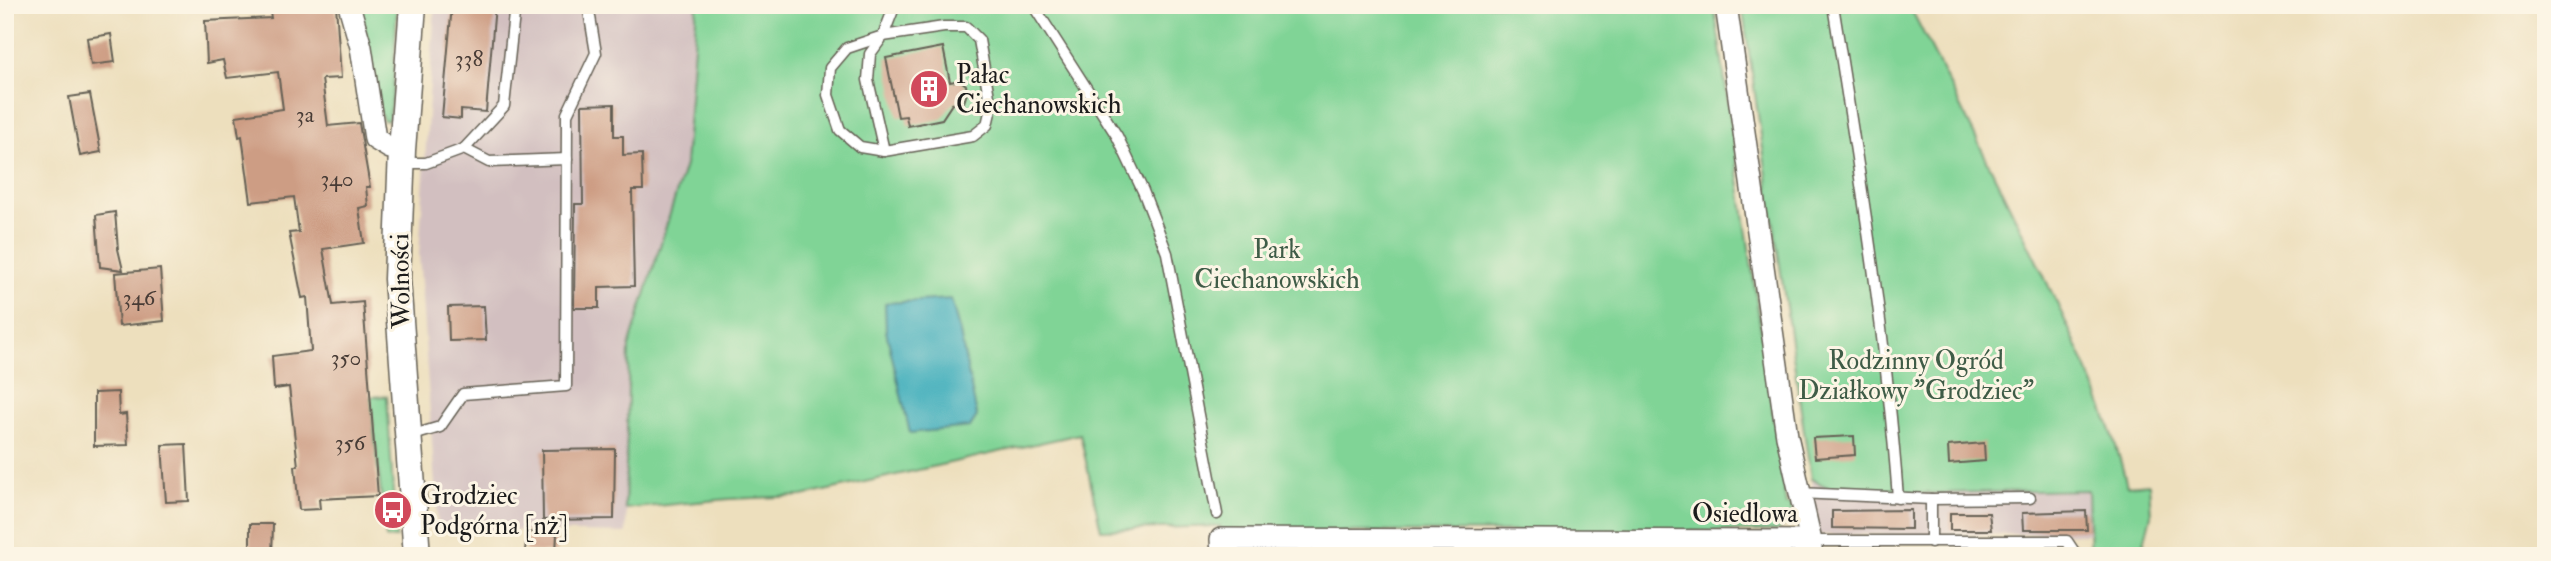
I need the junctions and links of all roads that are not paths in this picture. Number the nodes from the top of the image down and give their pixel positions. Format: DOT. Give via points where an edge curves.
graph roads {
  1 [pos="349,5"];
  2 [pos="413,5"];
  3 [pos="515,5"];
  4 [pos="588,5"];
  5 [pos="895,5"];
  6 [pos="1033,5"];
  7 [pos="1726,5"];
  8 [pos="1833,5"];
  9 [pos="883,36"];
  10 [pos="464,149"];
  11 [pos="884,151"];
  12 [pos="402,156"];
  13 [pos="567,159"];
  14 [pos="408,437"];
  15 [pos="1798,493"];
  16 [pos="1898,498"];
  17 [pos="2031,498"];
  18 [pos="1931,499"];
  19 [pos="1217,514"];
  20 [pos="1931,542"];
  21 [pos="1221,547"];
  22 [pos="1811,549"];
  23 [pos="417,556"];
  24 [pos="2077,556"];
  1 -- 12 [label="street" via="361,47 375,139"];
  2 -- 12 [label="street, Wolności"];
  3 -- 10 [label="lane" via="504,106"];
  4 -- 13 [label="lane" via="596,53 567,114"];
  5 -- 9 [label="lane"];
  6 -- 19 [label="lane" via="1117,136 1167,253"];
  7 -- 15 [label="street, Osiedlowa"];
  8 -- 16 [label="lane" via="1882,335"];
  9 -- 11 [label="lane" via="870,54 868,80"];
  9 -- 11 [label="lane" via="847,48 830,68 828,95 840,130 860,148"];
  9 -- 11 [label="lane" via="966,27 979,40 991,108 987,125 973,136"];
  10 -- 12 [label="lane" via="426,163"];
  10 -- 13 [label="lane" via="489,162"];
  12 -- 14 [label="street, Wolności" via="397,279"];
  13 -- 14 [label="lane" via="566,386 463,394 440,427"];
  14 -- 23 [label="street, Wolności"];
  15 -- 16 [label="lane"];
  15 -- 22 [label="street, Osiedlowa"];
  16 -- 18 [label="lane"];
  17 -- 18 [label="lane"];
  18 -- 20 [label="lane"];
  20 -- 22 [label="lane"];
  20 -- 24 [label="lane" via="2067,541"];
  21 -- 22 [label="street, Osiedlowa" via="1451,544"];
}
